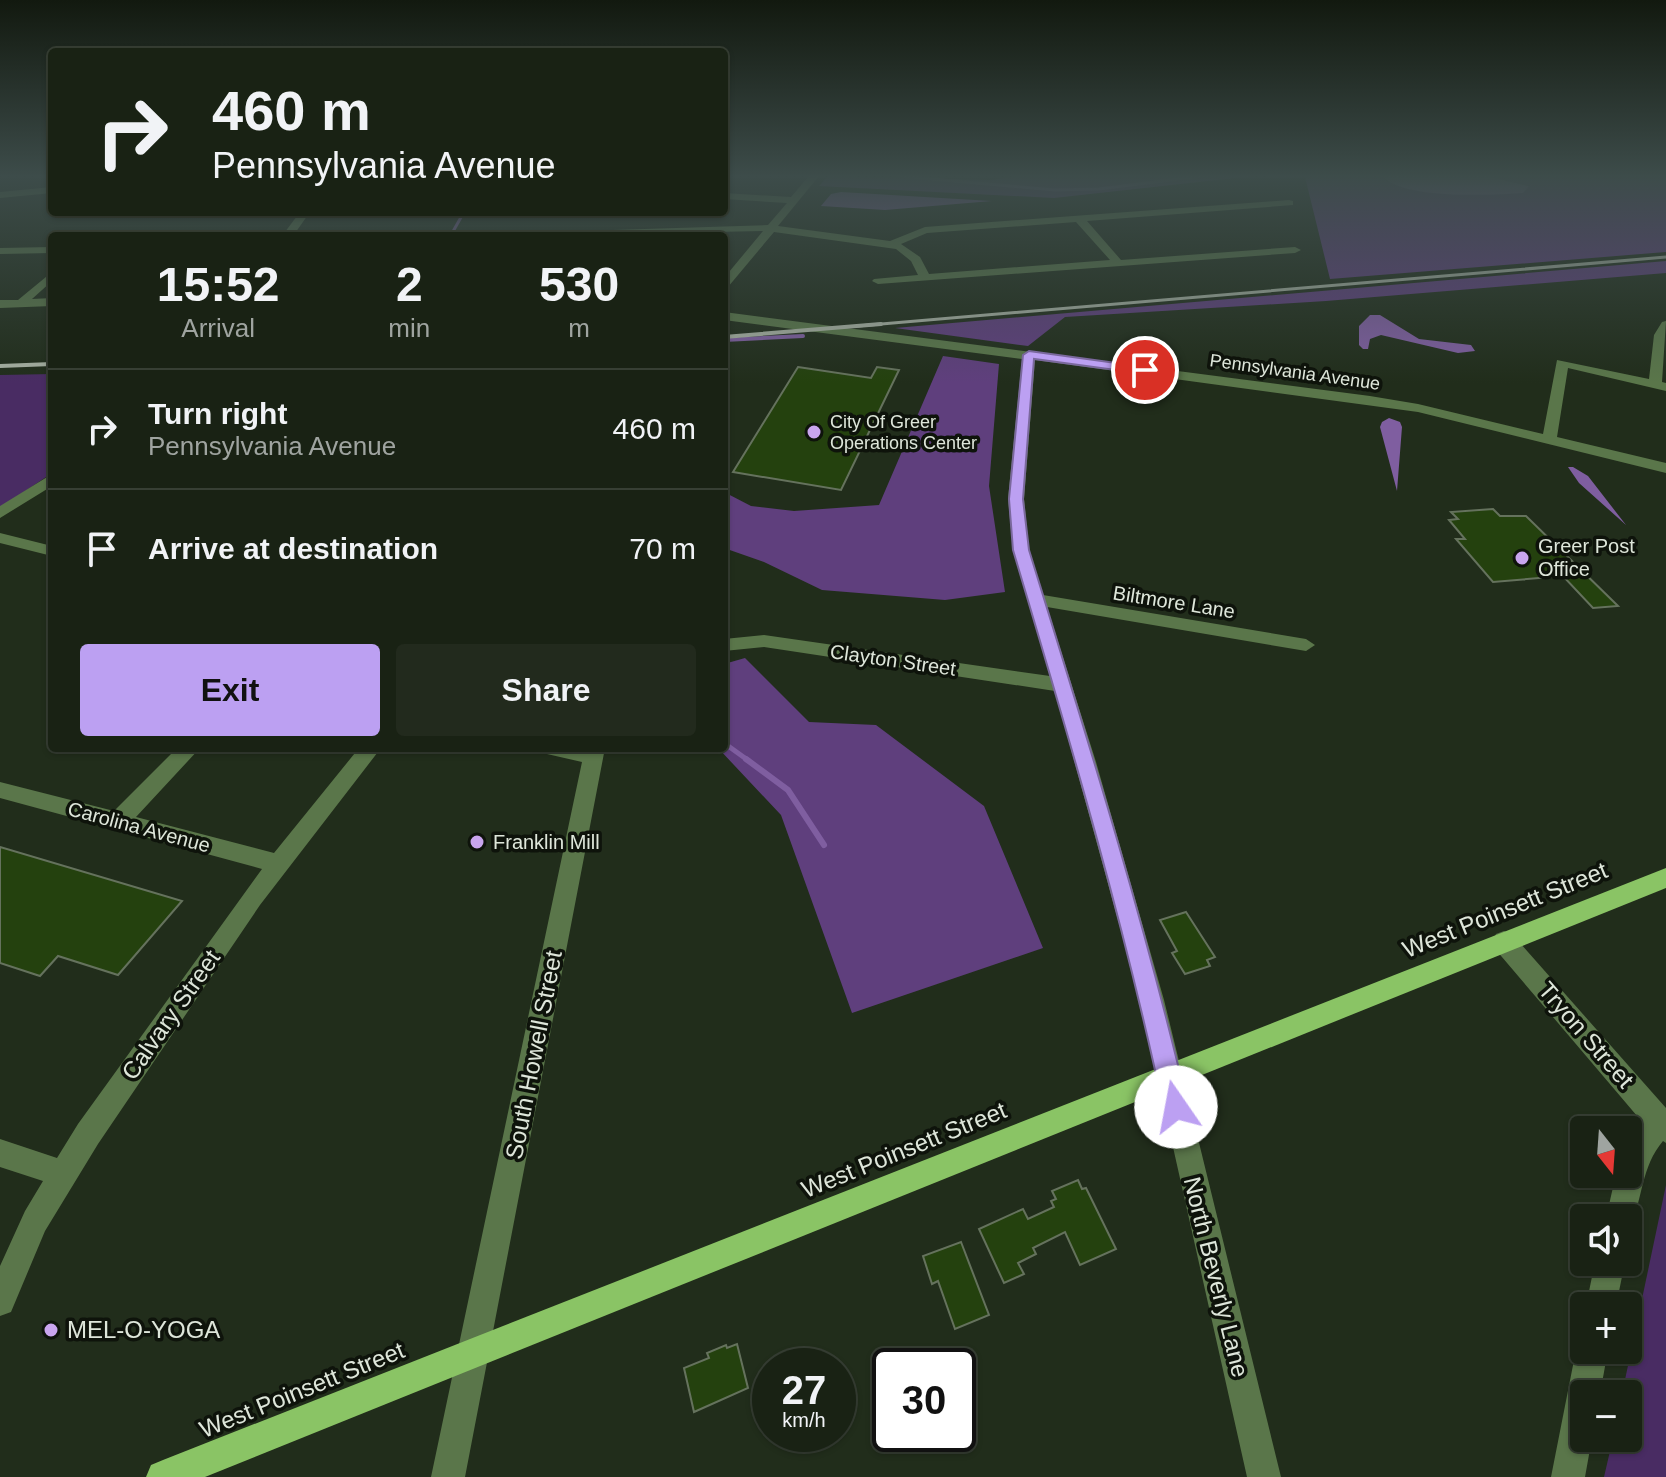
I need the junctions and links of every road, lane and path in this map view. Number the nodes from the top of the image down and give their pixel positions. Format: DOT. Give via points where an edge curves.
graph roads {
  1 [pos="756,245"];
  2 [pos="890,245"];
  3 [pos="1102,245"];
  4 [pos="48,250"];
  5 [pos="1295,250"];
  6 [pos="0,251"];
  7 [pos="1118,263"];
  8 [pos="926,278"];
  9 [pos="48,279"];
  10 [pos="728,280"];
  11 [pos="878,281"];
  12 [pos="48,302"];
  13 [pos="21,303"];
  14 [pos="0,304"];
  15 [pos="728,317"];
  16 [pos="1666,325"];
  17 [pos="1029,355"];
  18 [pos="1660,385"];
  19 [pos="1550,438"];
  20 [pos="1666,468"];
  21 [pos="48,482"];
  22 [pos="0,513"];
  23 [pos="0,538"];
  24 [pos="48,550"];
  25 [pos="1035,599"];
  26 [pos="728,645"];
  27 [pos="1306,645"];
  28 [pos="1063,685"];
  29 [pos="186,752"];
  30 [pos="368,752"];
  31 [pos="593,752"];
  32 [pos="0,790"];
  33 [pos="118,821"];
  34 [pos="279,864"];
  35 [pos="1666,878"];
  36 [pos="1504,942"];
  37 [pos="1169,1076"];
  38 [pos="1665,1125"];
  39 [pos="0,1153"];
  40 [pos="62,1174"];
  41 [pos="1623,1204"];
  42 [pos="0,1301"];
  43 [pos="474,1353"];
  44 [pos="1589,1364"];
  45 [pos="163,1477"];
  46 [pos="448,1477"];
  47 [pos="1264,1477"];
  48 [pos="1568,1477"];
  1 -- 10 [label="street"];
  2 -- 8 [label="street" via="916,259"];
  3 -- 7 [label="street"];
  4 -- 6 [label="street"];
  5 -- 7 [label="street"];
  7 -- 8 [label="street"];
  8 -- 11 [label="street"];
  9 -- 13 [label="street"];
  12 -- 13 [label="street"];
  13 -- 14 [label="street"];
  15 -- 17 [label="street, Pennsylvania Avenue"];
  16 -- 18 [label="street" via="1660,335"];
  17 -- 19 [label="street, Pennsylvania Avenue" via="1382,402"];
  17 -- 25 [label="street, North Beverly Lane" via="1016,499 1021,550"];
  18 -- 19 [label="street" via="1562,363"];
  19 -- 20 [label="street, Pennsylvania Avenue"];
  21 -- 22 [label="street"];
  23 -- 24 [label="street"];
  25 -- 27 [label="street, Biltmore Lane"];
  25 -- 28 [label="street, North Beverly Lane"];
  26 -- 28 [label="street, Clayton Street" via="764,641"];
  28 -- 37 [label="street, North Beverly Lane"];
  29 -- 33 [label="street"];
  30 -- 34 [label="street, Calvary Street"];
  31 -- 43 [label="street, South Howell Street"];
  32 -- 33 [label="street, Carolina Avenue"];
  33 -- 34 [label="street, Carolina Avenue"];
  34 -- 40 [label="street, Calvary Street"];
  35 -- 36 [label="main road, West Poinsett Street"];
  36 -- 37 [label="main road, West Poinsett Street"];
  36 -- 38 [label="street, Tryon Street"];
  37 -- 43 [label="main road, West Poinsett Street"];
  37 -- 47 [label="street, North Beverly Lane"];
  38 -- 41 [label="street" via="1631,1167"];
  39 -- 40 [label="street"];
  40 -- 42 [label="street, Calvary Street"];
  43 -- 45 [label="main road, West Poinsett Street"];
  43 -- 46 [label="street, South Howell Street"];
  44 -- 48 [label="street"];
}
